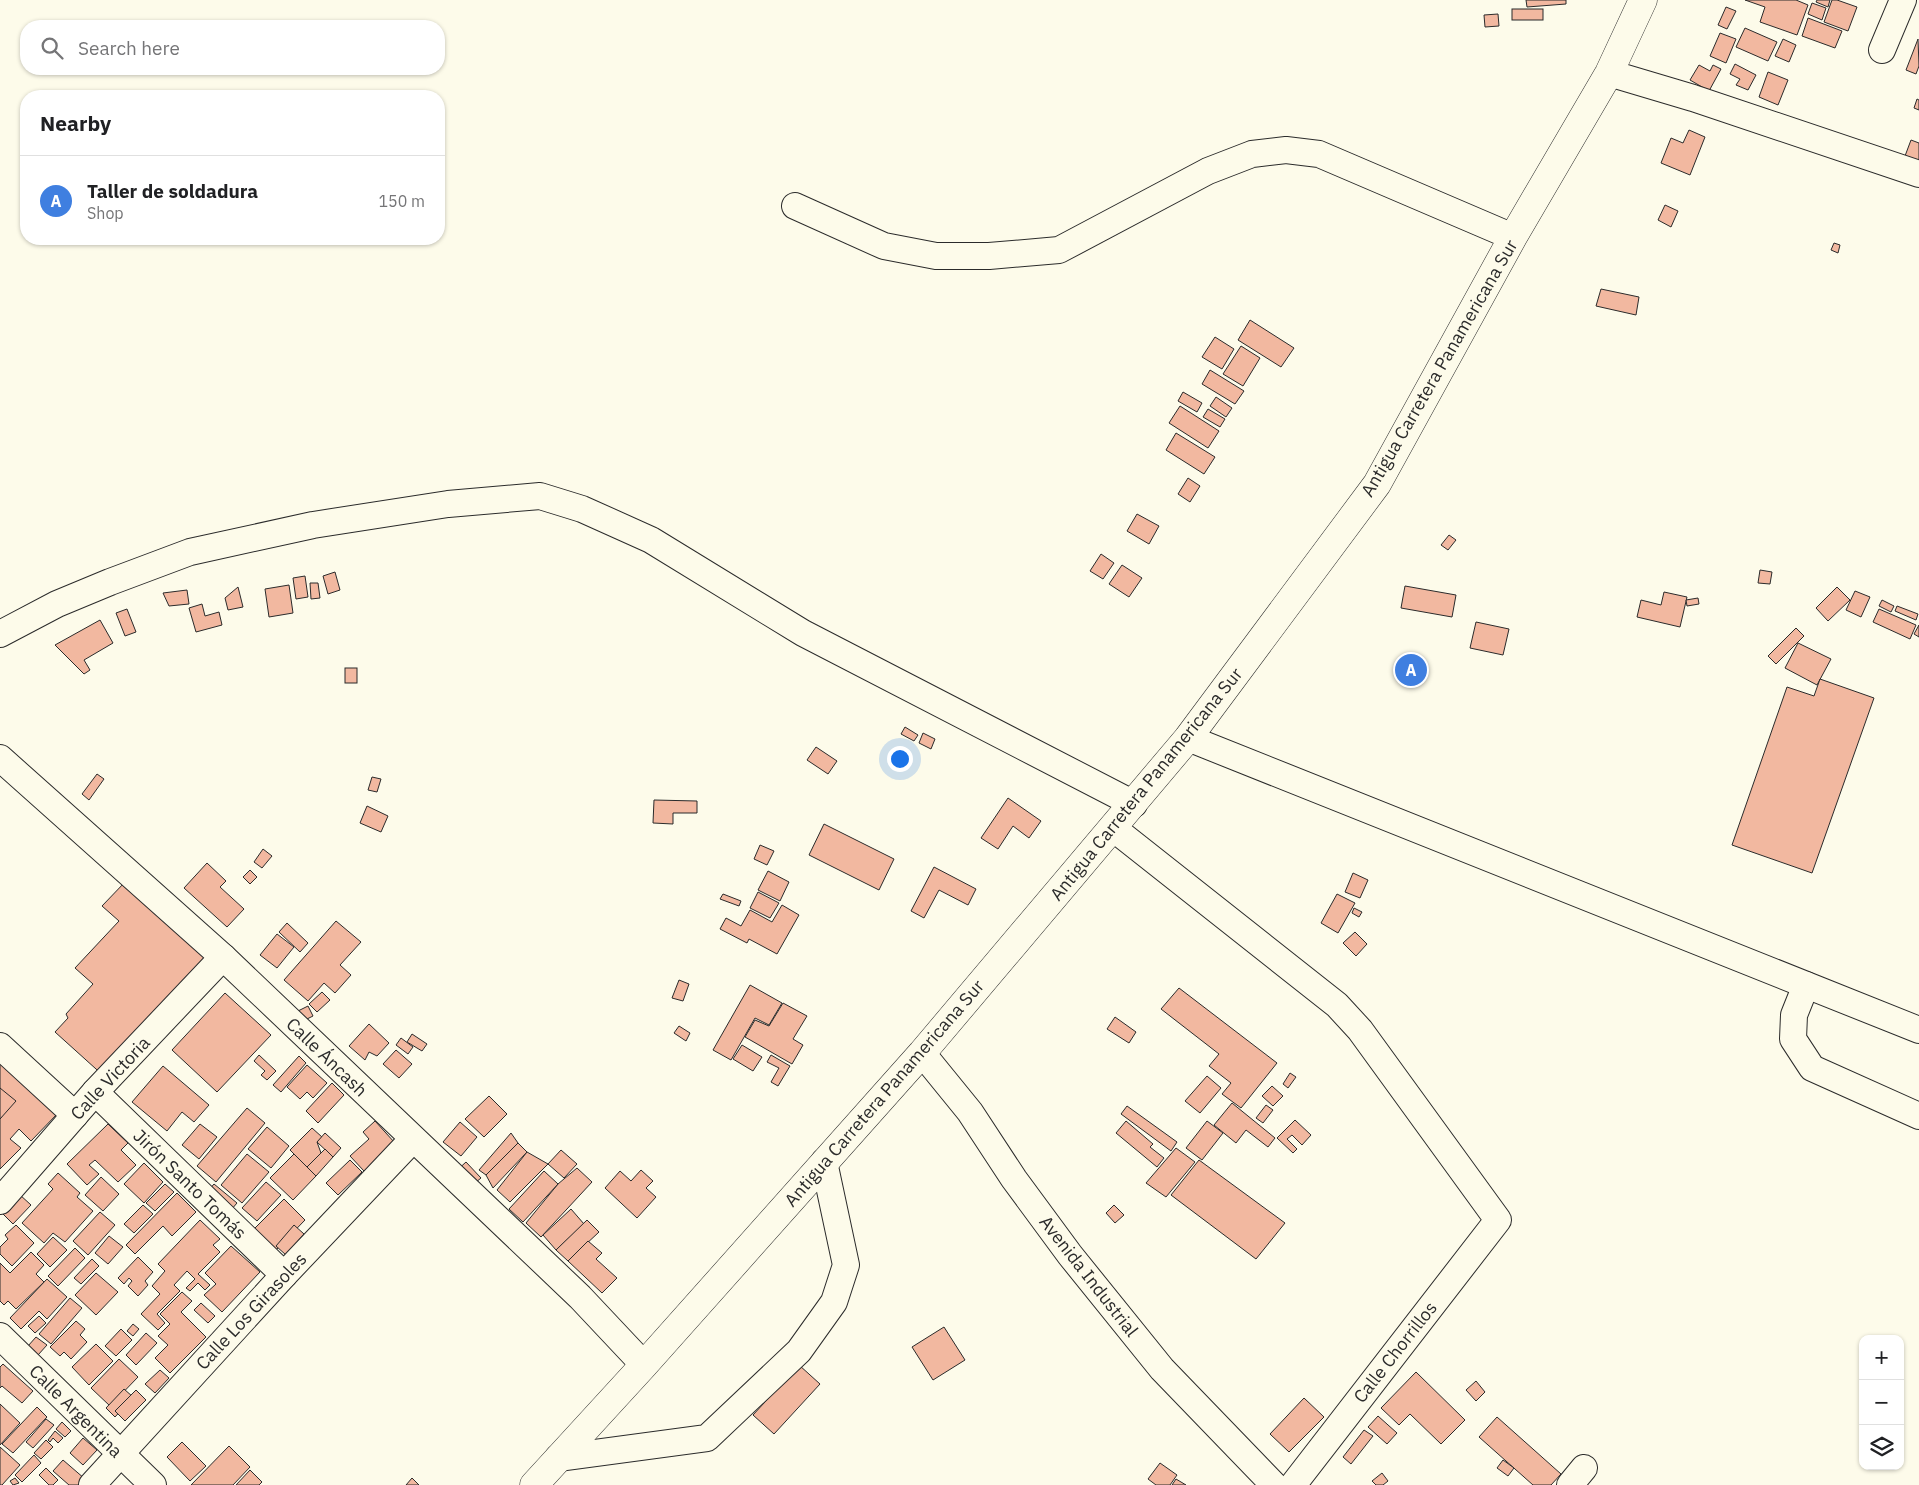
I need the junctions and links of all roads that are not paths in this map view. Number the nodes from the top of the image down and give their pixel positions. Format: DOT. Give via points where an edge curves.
graph roads {
  1 [pos="1642,0"];
  2 [pos="1902,0"];
  3 [pos="1882,50"];
  4 [pos="1609,73"];
  5 [pos="1919,174"];
  6 [pos="795,206"];
  7 [pos="1513,237"];
  8 [pos="0,634"];
  9 [pos="1188,738"];
  10 [pos="0,758"];
  11 [pos="1134,804"];
  12 [pos="1113,828"];
  13 [pos="223,957"];
  14 [pos="1806,985"];
  15 [pos="1919,1030"];
  16 [pos="0,1046"];
  17 [pos="922,1053"];
  18 [pos="95,1092"];
  19 [pos="75,1115"];
  20 [pos="1919,1116"];
  21 [pos="413,1139"];
  22 [pos="824,1162"];
  23 [pos="0,1200"];
  24 [pos="284,1275"];
  25 [pos="0,1336"];
  26 [pos="644,1365"];
  27 [pos="120,1454"];
  28 [pos="558,1458"];
  29 [pos="92,1485"];
  30 [pos="153,1485"];
  31 [pos="534,1485"];
  32 [pos="1274,1485"];
  33 [pos="1293,1485"];
  1 -- 4 [label="highway, Antigua Carretera Panamericana Sur"];
  2 -- 3 [label="street"];
  4 -- 5 [label="street"];
  4 -- 7 [label="highway, Antigua Carretera Panamericana Sur"];
  6 -- 7 [label="street" via="884,246 936,256 989,256 1059,250 1208,171 1252,154 1286,150 1319,154"];
  7 -- 9 [label="highway, Antigua Carretera Panamericana Sur" via="1377,484"];
  8 -- 11 [label="street" via="57,604 190,552 332,522 448,504 540,496 582,509 651,540 803,633"];
  9 -- 11 [label="highway, Antigua Carretera Panamericana Sur"];
  9 -- 14 [label="street"];
  10 -- 13 [label="street, Calle Áncash"];
  11 -- 12 [label="highway, Antigua Carretera Panamericana Sur"];
  12 -- 17 [label="highway, Antigua Carretera Panamericana Sur"];
  12 -- 33 [label="street, Calle Chorrillos" via="1337,1005 1360,1030 1498,1220"];
  13 -- 18 [label="street, Calle Victoria"];
  13 -- 21 [label="street, Calle Áncash"];
  14 -- 15 [label="street"];
  14 -- 20 [label="street" via="1794,1014 1793,1039 1812,1068"];
  16 -- 19 [label="street"];
  17 -- 22 [label="highway, Antigua Carretera Panamericana Sur"];
  17 -- 32 [label="street, Avenida Industrial" via="970,1112 1070,1255 1162,1368"];
  18 -- 19 [label="street, Calle Victoria"];
  18 -- 24 [label="street, Jirón Santo Tomás"];
  19 -- 23 [label="street, Calle Victoria"];
  21 -- 24 [label="street, Calle Los Girasoles"];
  21 -- 26 [label="street, Calle Áncash" via="580,1297"];
  22 -- 26 [label="highway, Antigua Carretera Panamericana Sur"];
  22 -- 28 [label="street" via="846,1265 834,1302 799,1351 707,1438"];
  24 -- 27 [label="street, Calle Los Girasoles"];
  25 -- 27 [label="street, Calle Argentina"];
  26 -- 28 [label="highway, Antigua Carretera Panamericana Sur"];
  27 -- 29 [label="street, Calle Los Girasoles"];
  27 -- 30 [label="street, Calle Argentina"];
  28 -- 31 [label="highway, Antigua Carretera Panamericana Sur"];
}
